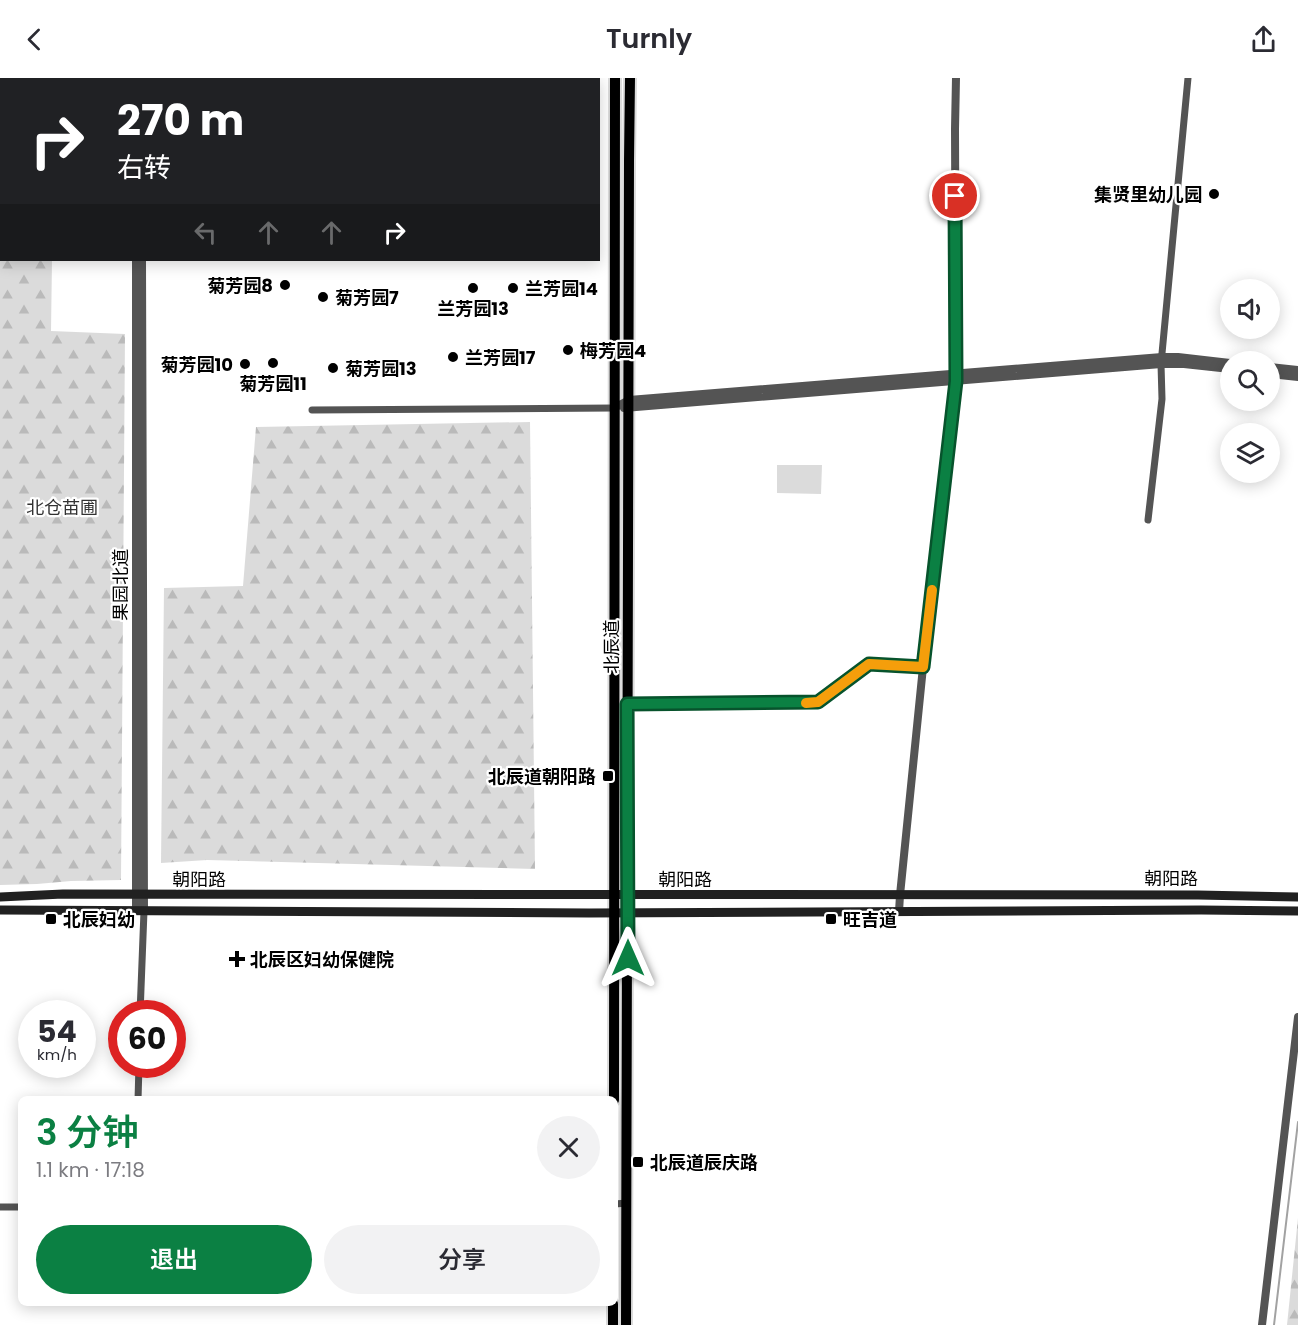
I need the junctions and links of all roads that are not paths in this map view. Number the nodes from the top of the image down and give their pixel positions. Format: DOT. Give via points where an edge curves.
graph roads {
  1 [pos="615,78"];
  2 [pos="630,78"];
  3 [pos="956,78"];
  4 [pos="1188,78"];
  5 [pos="136,261"];
  6 [pos="142,261"];
  7 [pos="1162,361"];
  8 [pos="1220,362"];
  9 [pos="1220,368"];
  10 [pos="1280,368"];
  11 [pos="1298,370"];
  12 [pos="1280,375"];
  13 [pos="1298,377"];
  14 [pos="956,378"];
  15 [pos="629,404"];
  16 [pos="614,408"];
  17 [pos="312,410"];
  18 [pos="1149,520"];
  19 [pos="923,667"];
  20 [pos="627,704"];
  21 [pos="900,894"];
  22 [pos="140,895"];
  23 [pos="614,895"];
  24 [pos="628,896"];
  25 [pos="0,897"];
  26 [pos="1298,897"];
  27 [pos="0,910"];
  28 [pos="140,911"];
  29 [pos="1298,911"];
  30 [pos="899,912"];
  31 [pos="614,913"];
  32 [pos="628,913"];
  33 [pos="140,1000"];
  34 [pos="1298,1017"];
  35 [pos="139,1078"];
  36 [pos="138,1096"];
  37 [pos="614,1096"];
  38 [pos="627,1200"];
  39 [pos="618,1202"];
  40 [pos="0,1209"];
  41 [pos="18,1209"];
  42 [pos="613,1306"];
  43 [pos="613,1325"];
  44 [pos="626,1325"];
  45 [pos="1262,1325"];
  1 -- 16 [label="main road, 北辰道"];
  2 -- 15 [label="main road, 北辰道"];
  3 -- 14 [label="street"];
  4 -- 7 [label="street"];
  5 -- 22 [label="street, 果园北道"];
  6 -- 22 [label="street, 果园北道"];
  7 -- 8 [label="street" via="1178,357"];
  7 -- 9 [label="street"];
  7 -- 14 [label="street"];
  7 -- 18 [label="street" via="1162,399"];
  10 -- 11 [label="street"];
  12 -- 13 [label="street"];
  14 -- 15 [label="street"];
  14 -- 19 [label="street"];
  15 -- 16 [label="street"];
  15 -- 20 [label="main road, 北辰道"];
  16 -- 17 [label="street"];
  16 -- 23 [label="main road, 北辰道"];
  19 -- 20 [label="street" via="869,664 818,702"];
  19 -- 21 [label="street"];
  20 -- 24 [label="main road, 北辰道"];
  21 -- 24 [label="main road, 朝阳路"];
  21 -- 26 [label="main road, 朝阳路"];
  21 -- 30 [label="street"];
  22 -- 23 [label="main road, 朝阳路"];
  22 -- 25 [label="main road, 朝阳路"];
  22 -- 28 [label="street, 果园北道"];
  23 -- 24 [label="main road, 朝阳路"];
  23 -- 31 [label="main road, 北辰道"];
  24 -- 32 [label="main road, 北辰道"];
  27 -- 28 [label="main road, 朝阳路"];
  28 -- 31 [label="main road, 朝阳路"];
  28 -- 33 [label="street"];
  29 -- 30 [label="main road, 朝阳路"];
  30 -- 32 [label="main road, 朝阳路"];
  31 -- 32 [label="main road, 朝阳路"];
  31 -- 37 [label="main road, 北辰道"];
  32 -- 38 [label="main road, 北辰道"];
  34 -- 45 [label="street"];
  35 -- 36 [label="street"];
  38 -- 39 [label="street"];
  38 -- 44 [label="main road, 北辰道"];
  40 -- 41 [label="street"];
  42 -- 43 [label="main road"];
}
